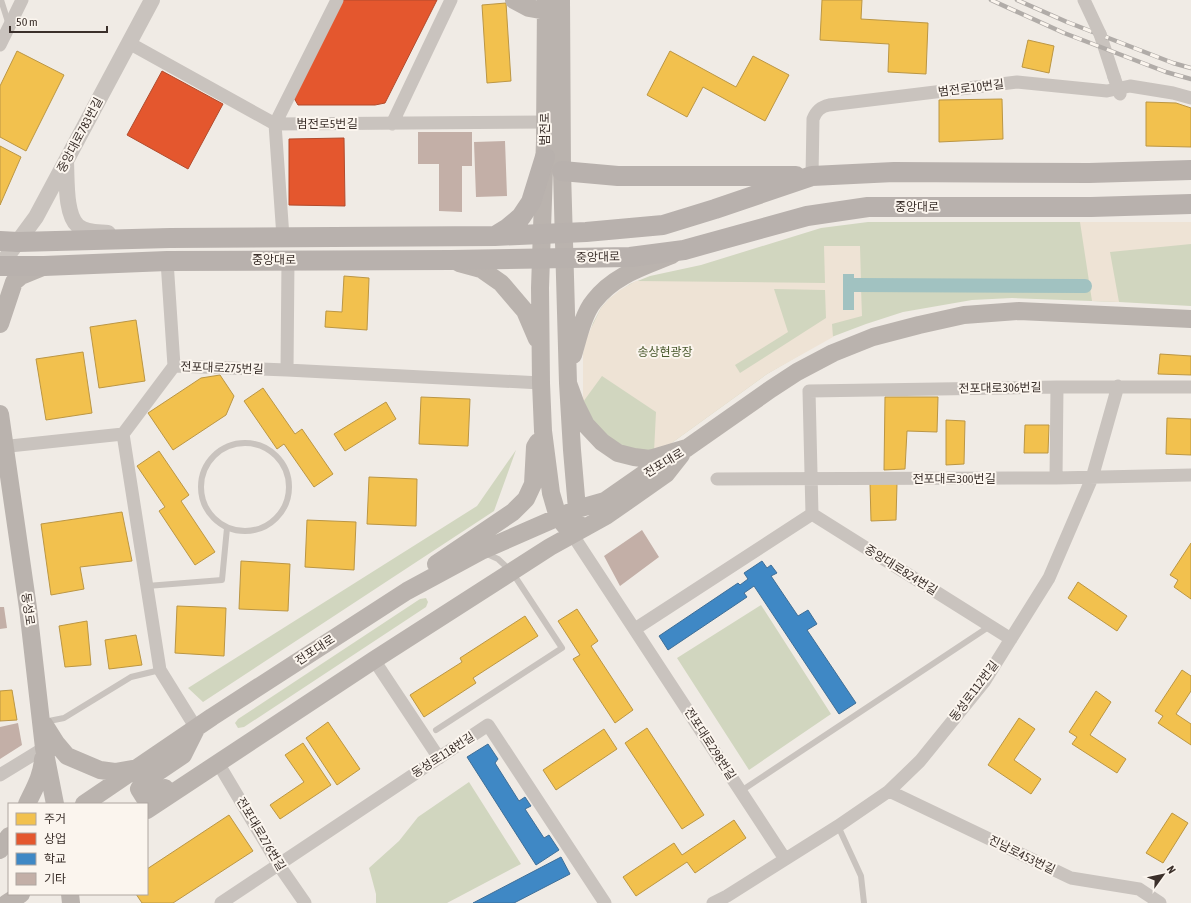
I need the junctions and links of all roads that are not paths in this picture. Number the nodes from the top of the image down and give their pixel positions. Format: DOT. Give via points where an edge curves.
graph roads {
  1 [pos="0,0"];
  2 [pos="22,0"];
  3 [pos="152,0"];
  4 [pos="337,0"];
  5 [pos="451,0"];
  6 [pos="514,0"];
  7 [pos="1084,0"];
  8 [pos="553,6"];
  9 [pos="9,26"];
  10 [pos="129,43"];
  11 [pos="0,45"];
  12 [pos="1120,94"];
  13 [pos="1191,98"];
  14 [pos="545,122"];
  15 [pos="275,124"];
  16 [pos="392,124"];
  17 [pos="544,157"];
  18 [pos="66,161"];
  19 [pos="1191,170"];
  20 [pos="562,171"];
  21 [pos="812,176"];
  22 [pos="1191,204"];
  23 [pos="565,233"];
  24 [pos="541,234"];
  25 [pos="495,236"];
  26 [pos="283,237"];
  27 [pos="137,240"];
  28 [pos="9,241"];
  29 [pos="684,250"];
  30 [pos="540,258"];
  31 [pos="565,258"];
  32 [pos="288,260"];
  33 [pos="451,260"];
  34 [pos="167,261"];
  35 [pos="0,266"];
  36 [pos="44,266"];
  37 [pos="1191,319"];
  38 [pos="0,324"];
  39 [pos="541,351"];
  40 [pos="174,366"];
  41 [pos="287,370"];
  42 [pos="797,372"];
  43 [pos="568,377"];
  44 [pos="541,383"];
  45 [pos="1118,386"];
  46 [pos="1057,387"];
  47 [pos="1191,387"];
  48 [pos="809,391"];
  49 [pos="0,414"];
  50 [pos="543,431"];
  51 [pos="123,434"];
  52 [pos="2,447"];
  53 [pos="687,448"];
  54 [pos="1191,475"];
  55 [pos="1056,478"];
  56 [pos="1092,478"];
  57 [pos="717,479"];
  58 [pos="811,479"];
  59 [pos="577,509"];
  60 [pos="812,514"];
  61 [pos="558,517"];
  62 [pos="227,528"];
  63 [pos="572,534"];
  64 [pos="481,551"];
  65 [pos="512,572"];
  66 [pos="147,586"];
  67 [pos="407,591"];
  68 [pos="990,626"];
  69 [pos="635,629"];
  70 [pos="1011,639"];
  71 [pos="374,660"];
  72 [pos="160,670"];
  73 [pos="42,722"];
  74 [pos="196,728"];
  75 [pos="436,730"];
  76 [pos="44,748"];
  77 [pos="439,758"];
  78 [pos="218,764"];
  79 [pos="137,768"];
  80 [pos="0,775"];
  81 [pos="193,780"];
  82 [pos="741,791"];
  83 [pos="889,791"];
  84 [pos="27,803"];
  85 [pos="55,803"];
  86 [pos="85,803"];
  87 [pos="148,809"];
  88 [pos="838,826"];
  89 [pos="8,838"];
  90 [pos="0,850"];
  91 [pos="785,860"];
  92 [pos="278,864"];
  93 [pos="19,895"];
  94 [pos="7,903"];
  95 [pos="221,903"];
  96 [pos="304,903"];
  97 [pos="605,903"];
  98 [pos="713,903"];
  99 [pos="864,903"];
  100 [pos="1160,903"];
  1 -- 9 [label="lane"];
  2 -- 9 [label="street"];
  3 -- 10 [label="street, 중앙대로783번길"];
  4 -- 15 [label="street"];
  5 -- 16 [label="street"];
  6 -- 8 [label="main road" via="529,8"];
  7 -- 12 [label="street, bridge" via="1100,34"];
  8 -- 14 [label="main road, 범전로"];
  8 -- 20 [label="main road, 범전로"];
  9 -- 11 [label="street"];
  10 -- 15 [label="street, 범전로5번길"];
  10 -- 18 [label="street, 중앙대로783번길"];
  13 -- 21 [label="street, 범전로10번길" via="1130,86 1107,91 1017,82 828,105 816,112 813,119"];
  14 -- 16 [label="street, 범전로5번길"];
  14 -- 17 [label="main road, 범전로"];
  15 -- 16 [label="street, 범전로5번길"];
  15 -- 26 [label="street, 중앙대로"];
  17 -- 24 [label="main road, 범전로"];
  17 -- 25 [label="main road" via="531,202 521,217"];
  18 -- 27 [label="street" via="68,203 71,215 78,226 90,232"];
  18 -- 28 [label="street, 중앙대로783번길" via="36,217"];
  19 -- 21 [label="main road, 중앙대로" via="1089,173 894,172"];
  20 -- 21 [label="main road" via="618,176"];
  20 -- 23 [label="main road, 범전로"];
  21 -- 23 [label="main road, 중앙대로" via="663,225"];
  22 -- 29 [label="main road, 중앙대로" via="868,208 807,216"];
  23 -- 24 [label="main road, 중앙대로"];
  23 -- 31 [label="main road, 범전로"];
  24 -- 25 [label="main road, 중앙대로"];
  24 -- 30 [label="main road, 범전로"];
  25 -- 26 [label="main road, 중앙대로"];
  26 -- 27 [label="main road, 중앙대로"];
  27 -- 28 [label="main road, 중앙대로"];
  28 -- 35 [label="street, 중앙대로783번길"];
  29 -- 31 [label="main road, 중앙대로" via="630,257"];
  29 -- 43 [label="main road" via="623,275 597,297 585,319"];
  30 -- 31 [label="main road, 중앙대로"];
  30 -- 33 [label="main road, 중앙대로"];
  30 -- 39 [label="main road"];
  31 -- 43 [label="main road"];
  32 -- 33 [label="main road, 중앙대로"];
  32 -- 34 [label="main road, 중앙대로"];
  32 -- 41 [label="street"];
  33 -- 39 [label="main road" via="481,269 501,283 525,311"];
  34 -- 36 [label="main road, 중앙대로"];
  34 -- 40 [label="street"];
  35 -- 36 [label="main road, 중앙대로"];
  36 -- 38 [label="main road" via="14,282"];
  37 -- 42 [label="main road" via="1019,311 964,315 873,337 834,352"];
  39 -- 44 [label="main road"];
  40 -- 41 [label="street, 전포대로275번길"];
  40 -- 51 [label="street, 전포대로275번길"];
  41 -- 44 [label="street, 전포대로275번길"];
  42 -- 48 [label="street"];
  42 -- 53 [label="main road"];
  43 -- 53 [label="main road" via="576,406 586,425 602,442 618,453 650,459"];
  43 -- 59 [label="main road"];
  44 -- 50 [label="main road"];
  45 -- 46 [label="street, 전포대로306번길"];
  45 -- 47 [label="street, 전포대로306번길"];
  45 -- 56 [label="street, 동성로112번길"];
  46 -- 48 [label="street, 전포대로306번길"];
  46 -- 55 [label="street"];
  48 -- 58 [label="street"];
  49 -- 52 [label="main road, 동성로"];
  50 -- 61 [label="main road" via="551,493"];
  50 -- 67 [label="main road" via="535,447 533,484 526,499 513,512 431,567"];
  51 -- 52 [label="street"];
  51 -- 66 [label="street"];
  52 -- 73 [label="main road, 동성로"];
  53 -- 59 [label="main road, 전포대로" via="661,462 605,501"];
  53 -- 63 [label="main road, 전포대로" via="666,474 606,516"];
  54 -- 56 [label="street, 전포대로300번길"];
  55 -- 56 [label="street, 전포대로300번길"];
  55 -- 58 [label="street, 전포대로300번길"];
  56 -- 70 [label="street, 동성로112번길" via="1049,578"];
  57 -- 58 [label="street, 전포대로300번길"];
  58 -- 60 [label="street"];
  59 -- 61 [label="main road, 전포대로"];
  59 -- 63 [label="main road"];
  60 -- 68 [label="street, 중앙대로824번길"];
  60 -- 69 [label="street"];
  61 -- 63 [label="main road"];
  61 -- 64 [label="main road, 전포대로"];
  62 -- 62 [label="lane" via="248,532 268,526 284,511 290,491 286,470 274,452 254,443 233,444 214,455 203,473 201,495 210,515"];
  62 -- 66 [label="lane" via="222,580"];
  63 -- 65 [label="main road, 전포대로"];
  63 -- 69 [label="street, 전포대로298번길"];
  64 -- 65 [label="lane" via="498,559"];
  64 -- 67 [label="main road, 전포대로"];
  65 -- 71 [label="main road, 전포대로"];
  65 -- 75 [label="lane" via="562,648"];
  66 -- 72 [label="street"];
  67 -- 74 [label="main road, 전포대로"];
  68 -- 70 [label="street, 중앙대로824번길"];
  68 -- 82 [label="lane"];
  69 -- 82 [label="street, 전포대로298번길"];
  70 -- 83 [label="street, 동성로112번길" via="984,682 920,761"];
  71 -- 77 [label="street"];
  71 -- 78 [label="main road, 전포대로"];
  72 -- 73 [label="lane" via="131,678 64,718"];
  72 -- 74 [label="street"];
  73 -- 76 [label="main road, 동성로"];
  73 -- 79 [label="main road" via="67,756 82,764 115,772"];
  74 -- 79 [label="main road, 전포대로"];
  74 -- 81 [label="main road" via="183,755 143,782 139,789 144,797 152,797 176,781"];
  76 -- 80 [label="street"];
  76 -- 84 [label="main road" via="43,769"];
  76 -- 85 [label="main road, 동성로"];
  77 -- 92 [label="street, 동성로118번길"];
  77 -- 97 [label="street, 동성로118번길" via="488,725"];
  78 -- 81 [label="main road, 전포대로"];
  78 -- 92 [label="street, 전포대로276번길"];
  79 -- 86 [label="main road, 전포대로"];
  81 -- 87 [label="main road, 전포대로"];
  82 -- 91 [label="street, 전포대로298번길"];
  83 -- 88 [label="street, 동성로112번길"];
  83 -- 100 [label="street, 진남로453번길" via="1071,878 1139,889"];
  88 -- 91 [label="street, 동성로112번길"];
  88 -- 99 [label="lane" via="861,876"];
  89 -- 90 [label="main road"];
  91 -- 98 [label="street, 동성로112번길"];
  92 -- 95 [label="street, 동성로118번길"];
  92 -- 96 [label="street, 전포대로276번길"];
  93 -- 94 [label="main road"];
}
